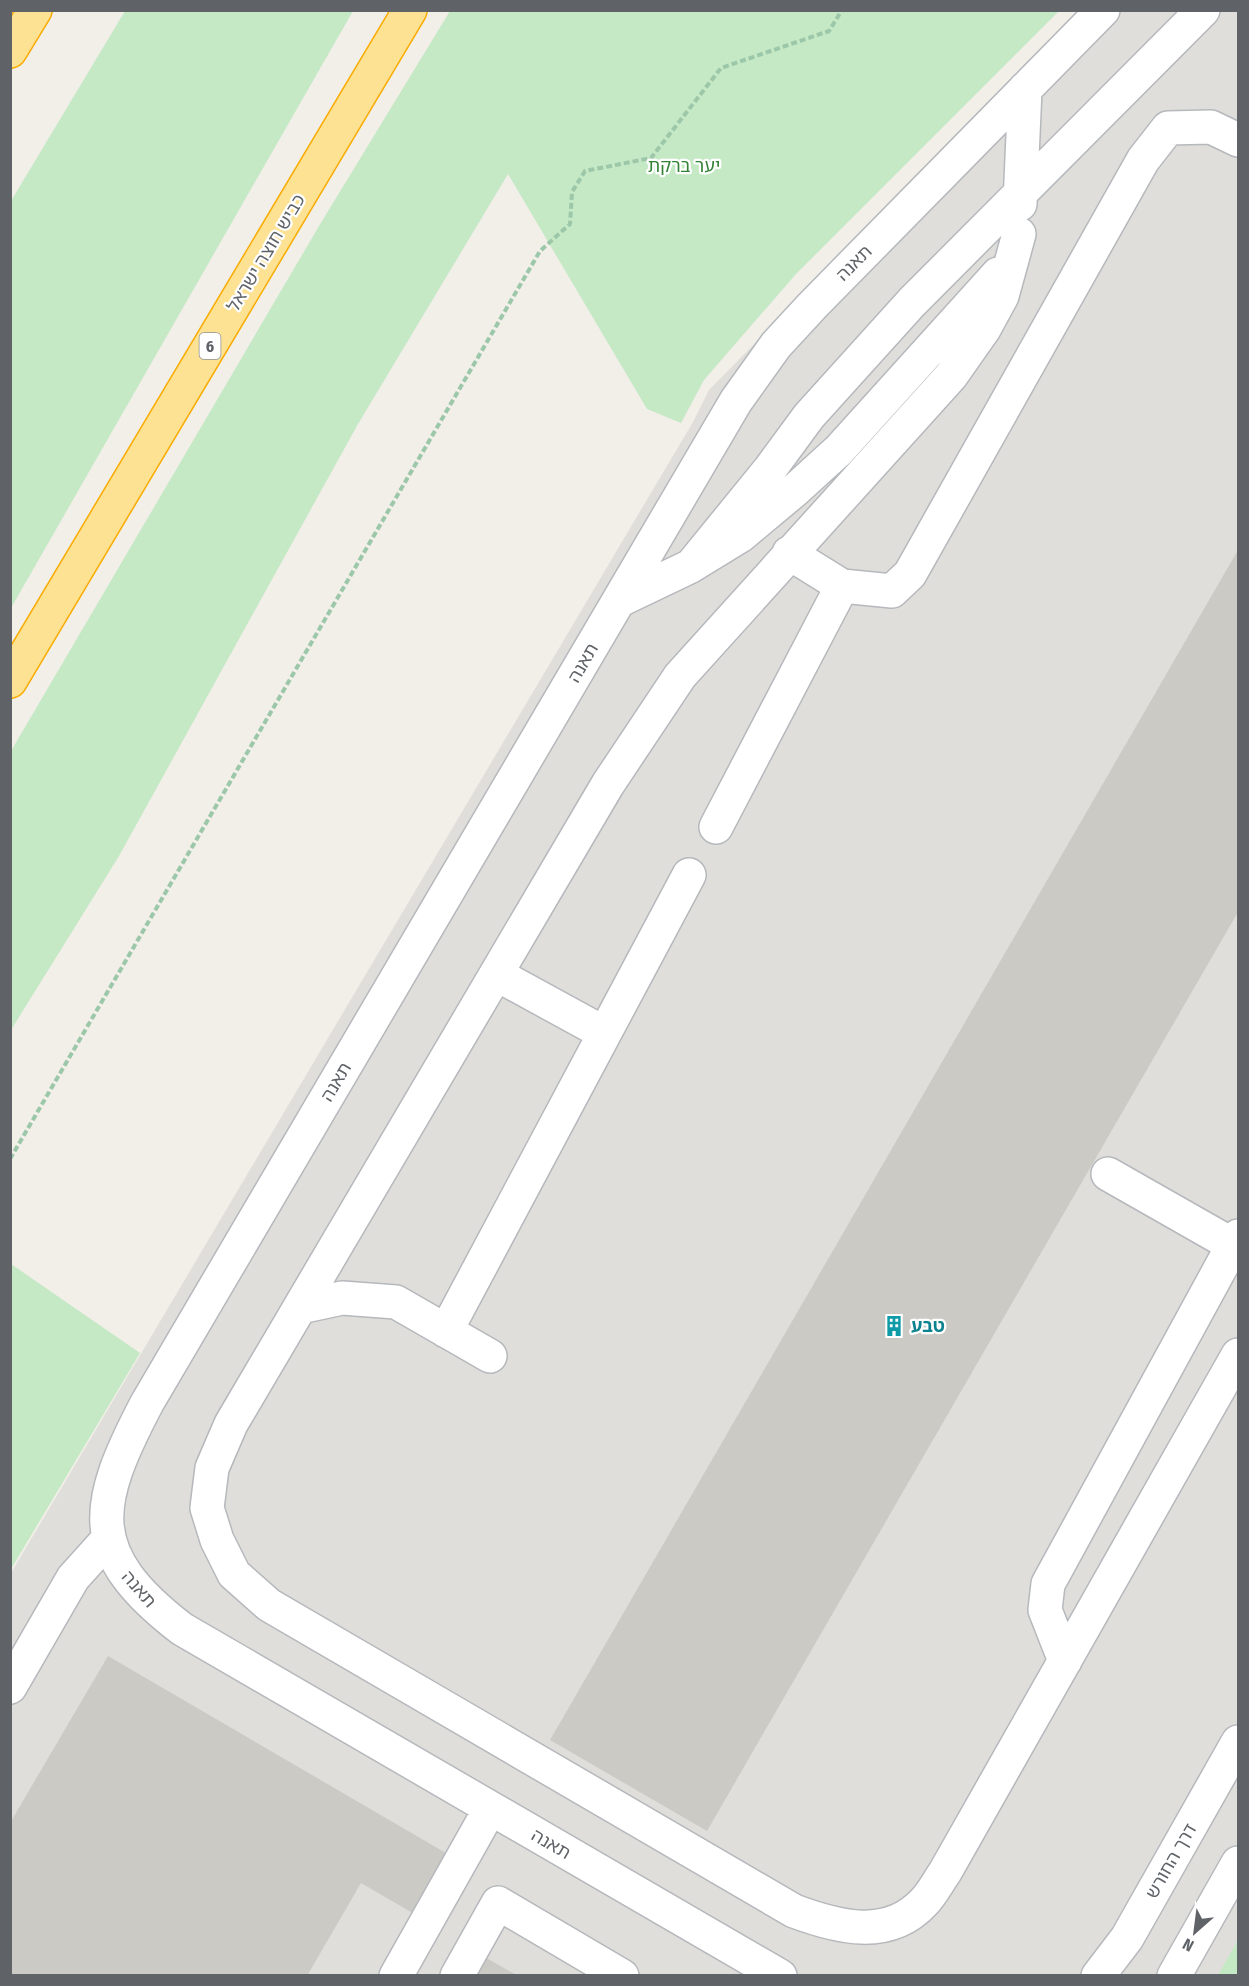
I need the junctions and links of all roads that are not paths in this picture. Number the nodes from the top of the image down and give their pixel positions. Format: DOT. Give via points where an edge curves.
graph roads {
  1 [pos="35,10"];
  2 [pos="410,10"];
  3 [pos="1103,10"];
  4 [pos="1203,10"];
  5 [pos="10,51"];
  6 [pos="1025,89"];
  7 [pos="1239,140"];
  8 [pos="1020,193"];
  9 [pos="1018,234"];
  10 [pos="789,553"];
  11 [pos="691,566"];
  12 [pos="843,586"];
  13 [pos="620,600"];
  14 [pos="10,681"];
  15 [pos="716,827"];
  16 [pos="689,875"];
  17 [pos="496,974"];
  18 [pos="604,1033"];
  19 [pos="1108,1174"];
  20 [pos="1237,1243"];
  21 [pos="300,1307"];
  22 [pos="446,1331"];
  23 [pos="1239,1355"];
  24 [pos="490,1356"];
  25 [pos="109,1539"];
  26 [pos="1065,1661"];
  27 [pos="10,1688"];
  28 [pos="1239,1742"];
  29 [pos="490,1809"];
  30 [pos="1239,1863"];
  31 [pos="396,1976"];
  32 [pos="456,1976"];
  33 [pos="622,1976"];
  34 [pos="780,1976"];
  35 [pos="1098,1976"];
  36 [pos="1173,1976"];
  1 -- 5 [label="highway"];
  2 -- 14 [label="highway, כביש חוצה ישראל / 6"];
  3 -- 6 [label="street, תאנה"];
  4 -- 8 [label="street"];
  6 -- 8 [label="street"];
  6 -- 13 [label="street, תאנה" via="776,345 736,400"];
  7 -- 12 [label="street" via="1211,127 1168,128 1143,160 910,574 892,591"];
  8 -- 9 [label="street"];
  8 -- 11 [label="street" via="912,302 809,416"];
  9 -- 10 [label="street" via="1002,296 951,376"];
  9 -- 11 [label="street" via="1008,262 839,450 740,536"];
  10 -- 12 [label="street"];
  10 -- 17 [label="street" via="680,676 608,784"];
  11 -- 13 [label="street"];
  12 -- 15 [label="street"];
  13 -- 25 [label="street, תאנה" via="147,1403 124,1448 112,1483 107,1512"];
  16 -- 18 [label="street"];
  17 -- 18 [label="street"];
  17 -- 21 [label="street"];
  18 -- 22 [label="street"];
  19 -- 20 [label="street"];
  20 -- 26 [label="street" via="1048,1584 1045,1610"];
  21 -- 22 [label="street" via="342,1298 396,1302"];
  21 -- 26 [label="street" via="231,1424 212,1468 207,1508 234,1574 269,1605 794,1911 828,1924 864,1929 899,1922 924,1903"];
  22 -- 24 [label="street"];
  23 -- 26 [label="street"];
  25 -- 27 [label="street" via="73,1578"];
  25 -- 29 [label="street, תאנה" via="129,1582 182,1629"];
  28 -- 35 [label="street, דרך החורש" via="1127,1938"];
  29 -- 31 [label="street"];
  29 -- 34 [label="street, תאנה"];
  30 -- 36 [label="street"];
  32 -- 33 [label="street" via="498,1904"];
}
